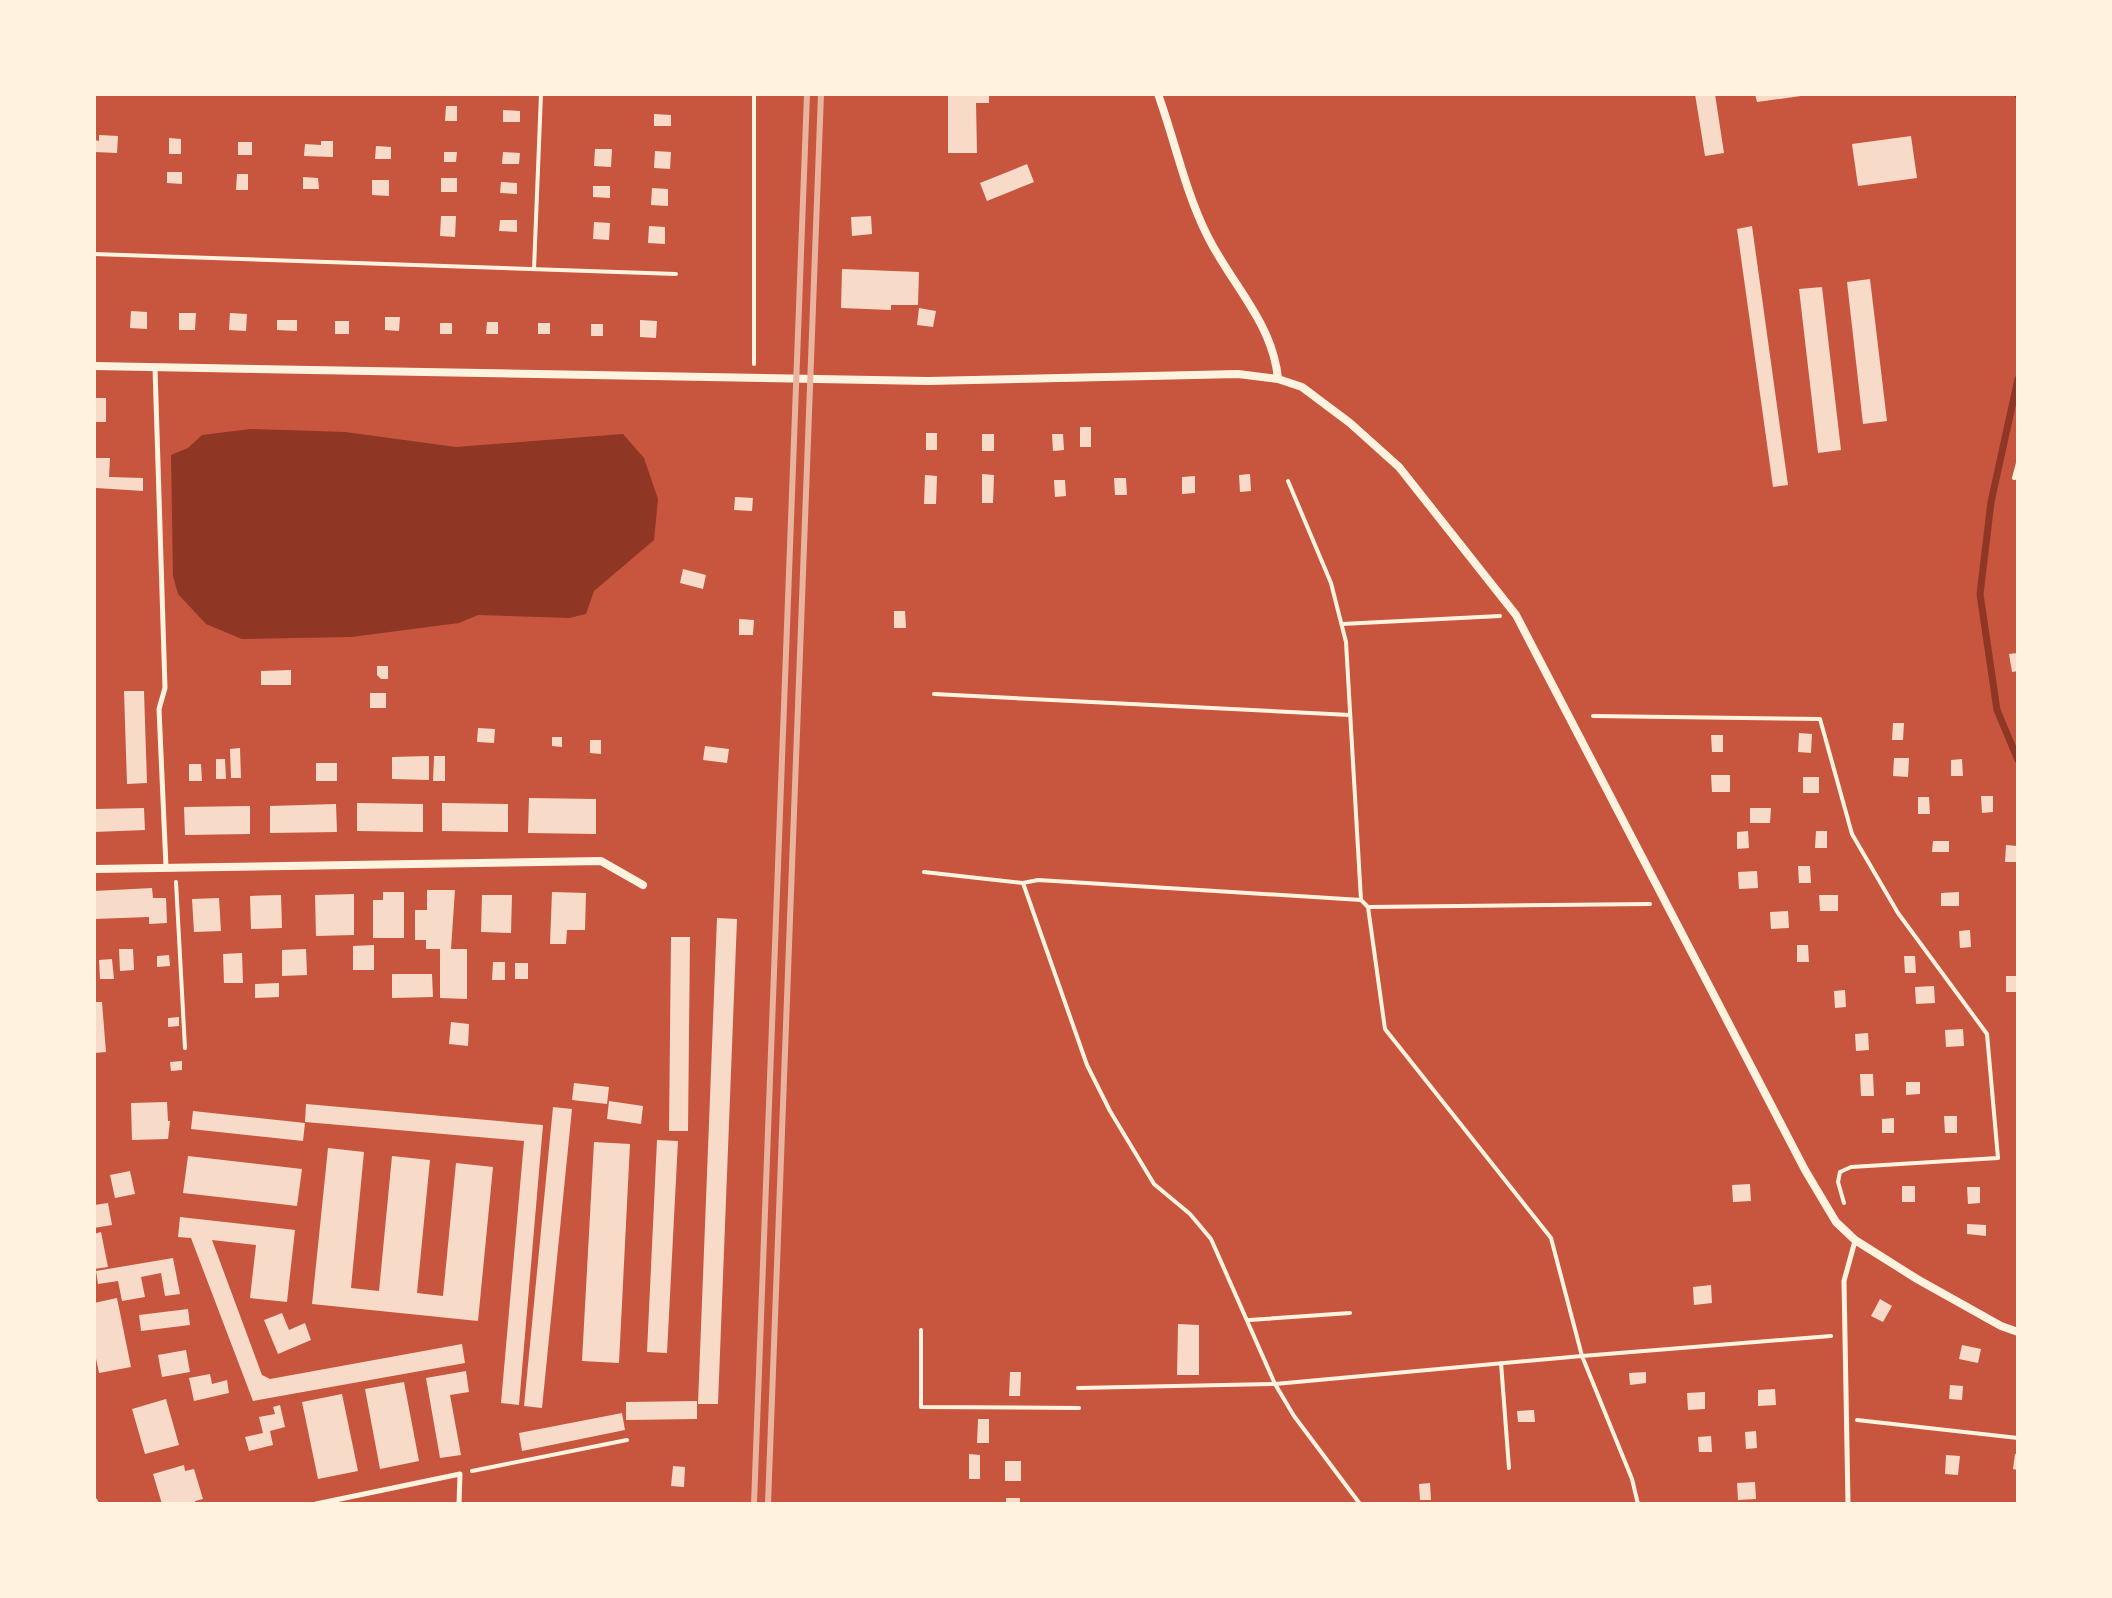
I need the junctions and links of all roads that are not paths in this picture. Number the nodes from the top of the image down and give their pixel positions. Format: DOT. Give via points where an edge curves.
graph roads {
  1 [pos="1158,94"];
  2 [pos="94,366"];
  3 [pos="155,367"];
  4 [pos="1278,379"];
  5 [pos="171,867"];
  6 [pos="94,869"];
  7 [pos="643,885"];
  8 [pos="1855,1240"];
  9 [pos="2018,1332"];
  10 [pos="316,1504"];
  11 [pos="459,1504"];
  12 [pos="1848,1504"];
  1 -- 4 [label="street" via="1207,235 1269,338"];
  2 -- 3 [label="street"];
  3 -- 4 [label="street" via="928,381 1238,374"];
  3 -- 5 [label="lane" via="165,688 159,709"];
  4 -- 8 [label="street" via="1320,399 1399,467 1516,615 1805,1170 1836,1222"];
  5 -- 6 [label="street"];
  5 -- 7 [label="street" via="601,861"];
  8 -- 9 [label="street"];
  8 -- 12 [label="lane" via="1844,1281"];
  10 -- 11 [label="lane" via="460,1474"];
}
